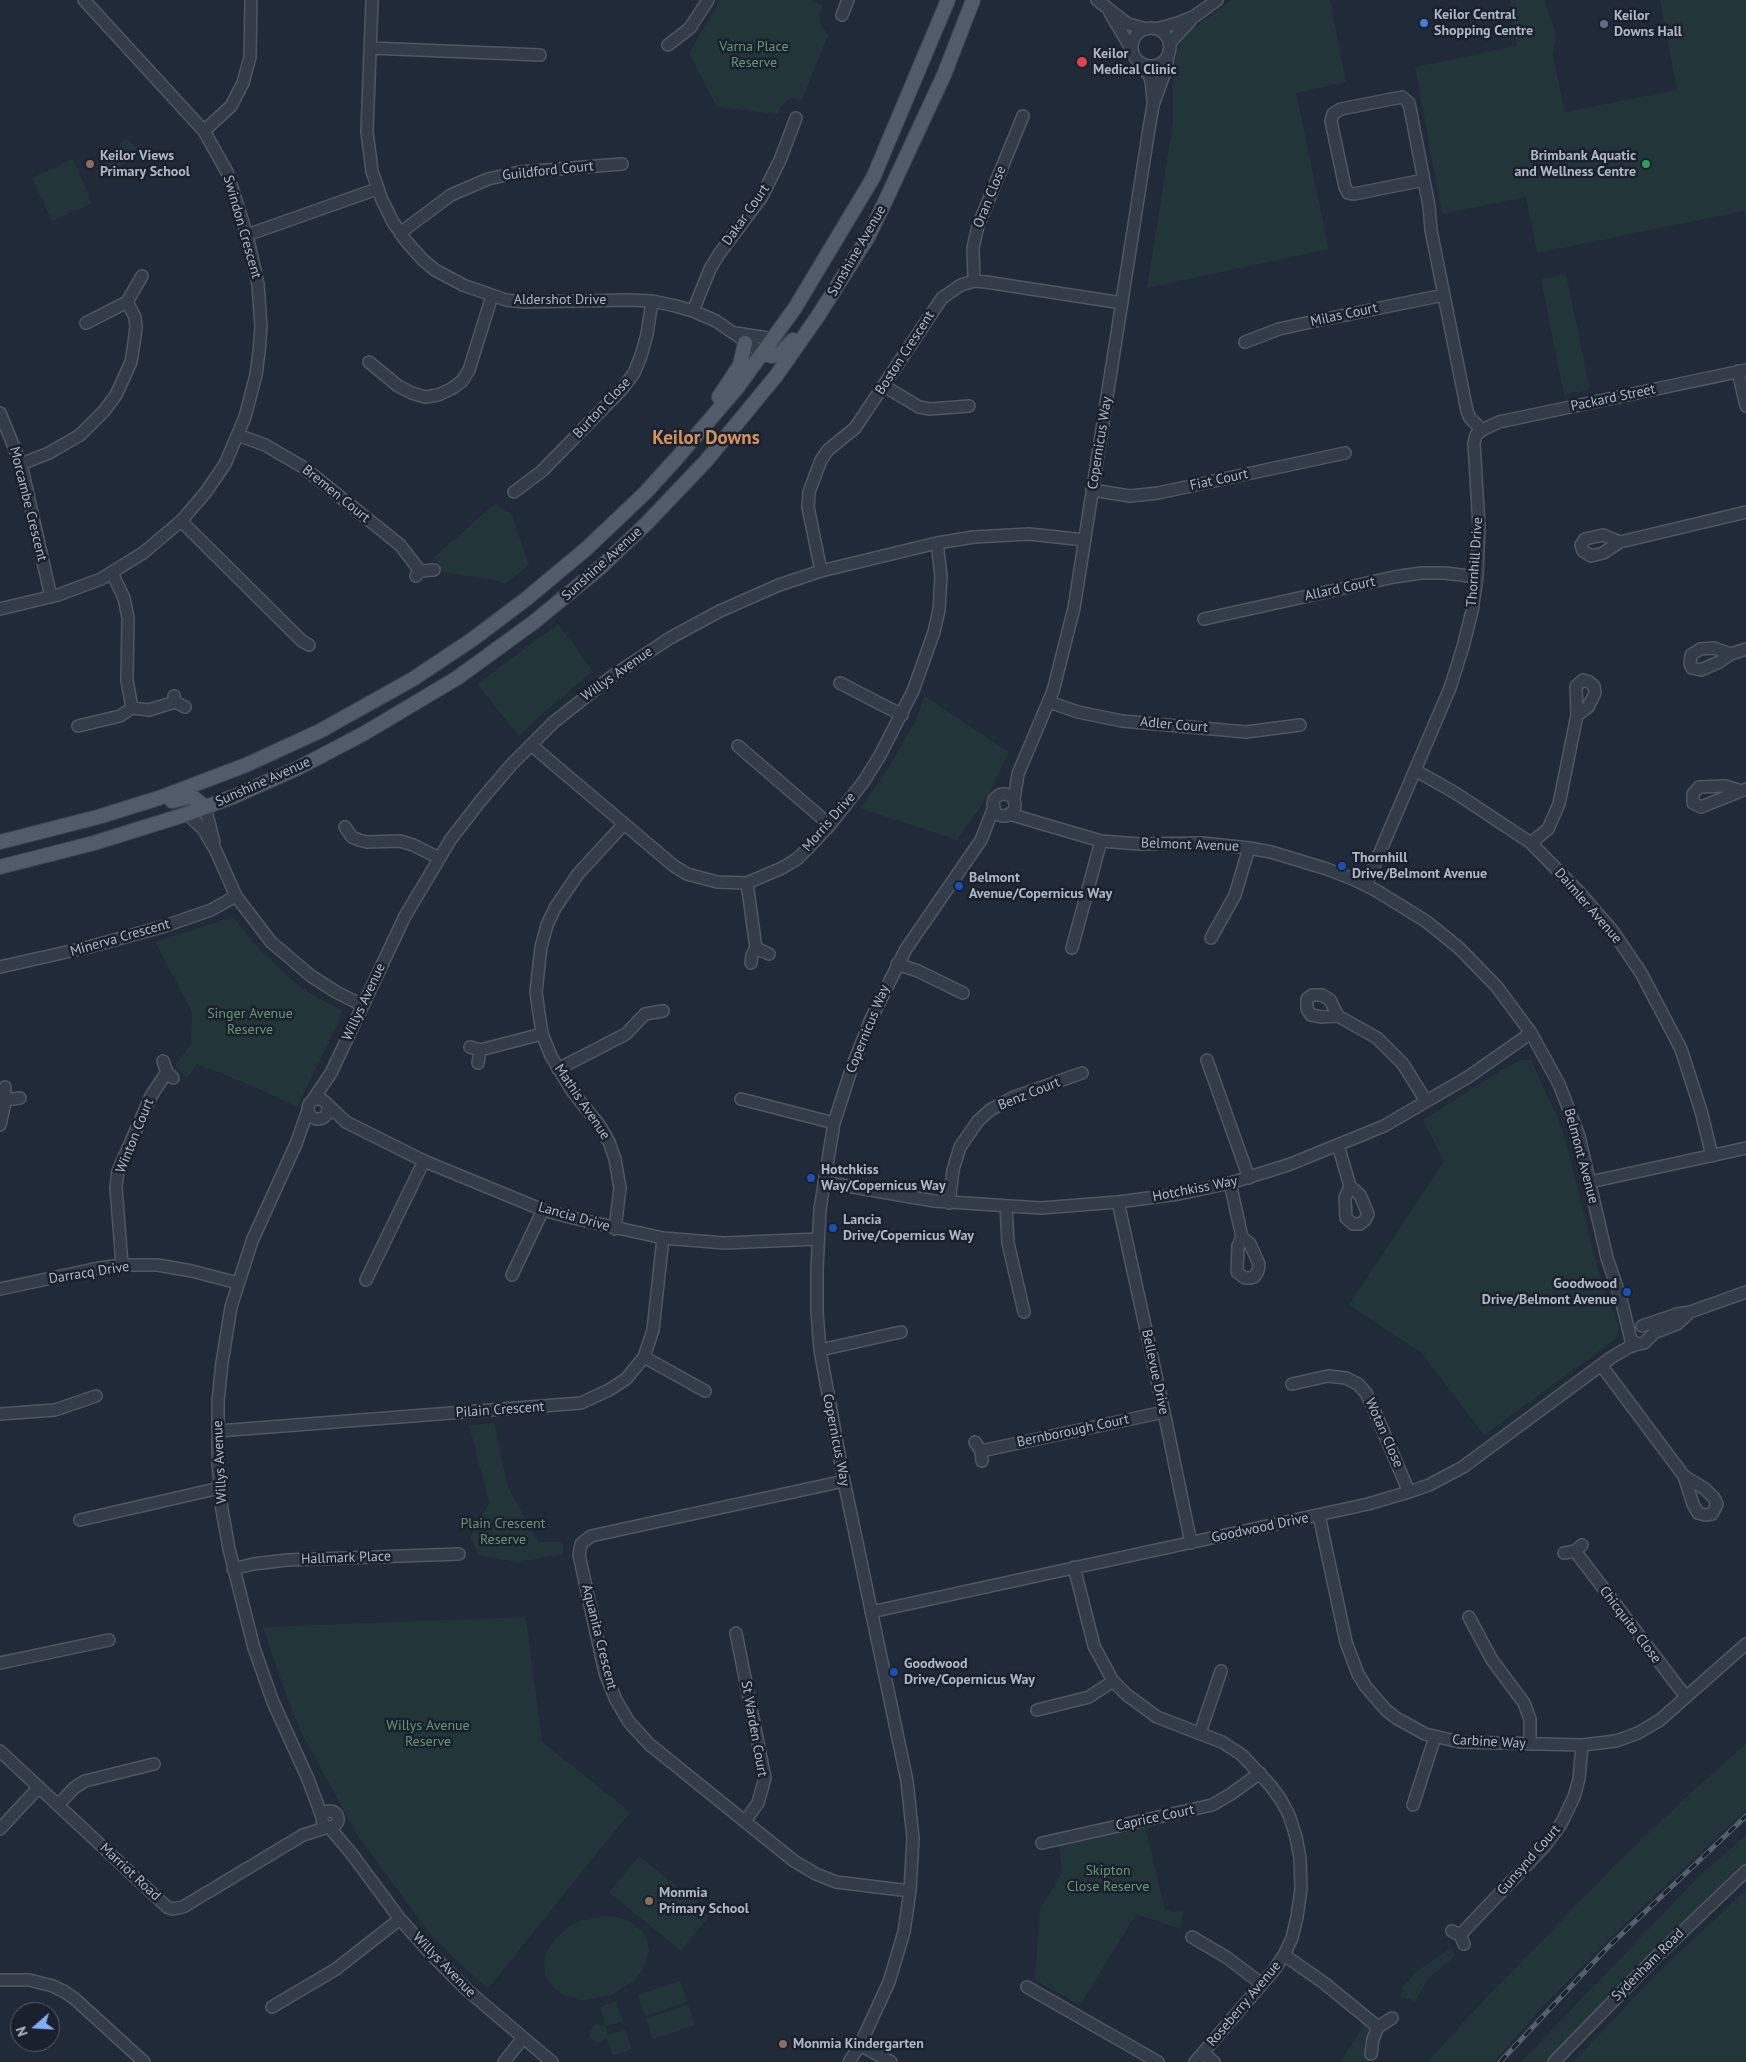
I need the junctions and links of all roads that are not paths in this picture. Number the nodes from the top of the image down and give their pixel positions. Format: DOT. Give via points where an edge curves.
graph roads {
  1 [pos="84,0"];
  2 [pos="251,0"];
  3 [pos="372,0"];
  4 [pos="708,0"];
  5 [pos="848,0"];
  6 [pos="948,0"];
  7 [pos="973,0"];
  8 [pos="1097,0"];
  9 [pos="1217,0"];
  10 [pos="1108,10"];
  11 [pos="842,15"];
  12 [pos="1195,16"];
  13 [pos="1152,29"];
  14 [pos="668,44"];
  15 [pos="371,48"];
  16 [pos="1169,48"];
  17 [pos="1132,50"];
  18 [pos="540,55"];
  19 [pos="1142,64"];
  20 [pos="1153,105"];
  21 [pos="1023,116"];
  22 [pos="796,118"];
  23 [pos="204,130"];
  24 [pos="622,164"];
  25 [pos="1424,180"];
  26 [pos="377,189"];
  27 [pos="883,206"];
  28 [pos="400,233"];
  29 [pos="247,235"];
  30 [pos="142,276"];
  31 [pos="840,281"];
  32 [pos="974,281"];
  33 [pos="812,282"];
  34 [pos="1444,295"];
  35 [pos="492,296"];
  36 [pos="652,301"];
  37 [pos="127,302"];
  38 [pos="1122,303"];
  39 [pos="693,311"];
  40 [pos="86,323"];
  41 [pos="740,338"];
  42 [pos="774,339"];
  43 [pos="1245,342"];
  44 [pos="764,354"];
  45 [pos="369,362"];
  46 [pos="1742,370"];
  47 [pos="884,386"];
  48 [pos="970,406"];
  49 [pos="1746,406"];
  50 [pos="0,413"];
  51 [pos="1482,430"];
  52 [pos="238,435"];
  53 [pos="693,440"];
  54 [pos="1345,453"];
  55 [pos="21,464"];
  56 [pos="1092,490"];
  57 [pos="514,492"];
  58 [pos="1746,512"];
  59 [pos="181,522"];
  60 [pos="1085,540"];
  61 [pos="1620,542"];
  62 [pos="937,543"];
  63 [pos="434,570"];
  64 [pos="821,571"];
  65 [pos="112,573"];
  66 [pos="1477,577"];
  67 [pos="51,597"];
  68 [pos="0,609"];
  69 [pos="1204,619"];
  70 [pos="303,645"];
  71 [pos="1746,649"];
  72 [pos="1731,654"];
  73 [pos="840,683"];
  74 [pos="178,702"];
  75 [pos="1049,702"];
  76 [pos="132,708"];
  77 [pos="902,715"];
  78 [pos="1577,715"];
  79 [pos="1300,725"];
  80 [pos="78,726"];
  81 [pos="531,745"];
  82 [pos="738,746"];
  83 [pos="1415,770"];
  84 [pos="1018,774"];
  85 [pos="999,796"];
  86 [pos="1014,801"];
  87 [pos="205,807"];
  88 [pos="994,807"];
  89 [pos="187,814"];
  90 [pos="1009,815"];
  91 [pos="98,817"];
  92 [pos="624,824"];
  93 [pos="830,825"];
  94 [pos="1044,825"];
  95 [pos="347,836"];
  96 [pos="981,840"];
  97 [pos="1101,841"];
  98 [pos="0,842"];
  99 [pos="1531,843"];
  100 [pos="1249,848"];
  101 [pos="216,851"];
  102 [pos="439,858"];
  103 [pos="0,866"];
  104 [pos="747,883"];
  105 [pos="1366,886"];
  106 [pos="236,896"];
  107 [pos="1211,938"];
  108 [pos="756,948"];
  109 [pos="1072,948"];
  110 [pos="769,954"];
  111 [pos="751,963"];
  112 [pos="897,964"];
  113 [pos="0,967"];
  114 [pos="963,993"];
  115 [pos="362,1005"];
  116 [pos="663,1011"];
  117 [pos="1338,1016"];
  118 [pos="1531,1033"];
  119 [pos="542,1034"];
  120 [pos="1207,1060"];
  121 [pos="163,1061"];
  122 [pos="478,1063"];
  123 [pos="558,1069"];
  124 [pos="330,1073"];
  125 [pos="1082,1073"];
  126 [pos="4,1088"];
  127 [pos="20,1098"];
  128 [pos="741,1099"];
  129 [pos="5,1100"];
  130 [pos="1426,1101"];
  131 [pos="327,1104"];
  132 [pos="310,1105"];
  133 [pos="319,1119"];
  134 [pos="346,1122"];
  135 [pos="834,1123"];
  136 [pos="0,1125"];
  137 [pos="296,1144"];
  138 [pos="1338,1145"];
  139 [pos="1746,1148"];
  140 [pos="1712,1156"];
  141 [pos="424,1161"];
  142 [pos="1249,1178"];
  143 [pos="824,1182"];
  144 [pos="1590,1182"];
  145 [pos="1230,1184"];
  146 [pos="1350,1186"];
  147 [pos="950,1202"];
  148 [pos="1118,1202"];
  149 [pos="1006,1206"];
  150 [pos="543,1210"];
  151 [pos="616,1229"];
  152 [pos="1242,1237"];
  153 [pos="663,1238"];
  154 [pos="818,1239"];
  155 [pos="122,1265"];
  156 [pos="512,1275"];
  157 [pos="366,1280"];
  158 [pos="238,1283"];
  159 [pos="0,1290"];
  160 [pos="1746,1292"];
  161 [pos="1621,1299"];
  162 [pos="1024,1312"];
  163 [pos="1690,1312"];
  164 [pos="1642,1326"];
  165 [pos="901,1332"];
  166 [pos="1630,1334"];
  167 [pos="1648,1337"];
  168 [pos="1638,1344"];
  169 [pos="820,1350"];
  170 [pos="644,1357"];
  171 [pos="1612,1357"];
  172 [pos="1601,1365"];
  173 [pos="1292,1384"];
  174 [pos="705,1392"];
  175 [pos="96,1396"];
  176 [pos="1164,1412"];
  177 [pos="0,1414"];
  178 [pos="218,1431"];
  179 [pos="979,1452"];
  180 [pos="1684,1476"];
  181 [pos="844,1481"];
  182 [pos="220,1488"];
  183 [pos="1410,1492"];
  184 [pos="1319,1515"];
  185 [pos="80,1520"];
  186 [pos="1191,1543"];
  187 [pos="1574,1550"];
  188 [pos="459,1554"];
  189 [pos="1074,1567"];
  190 [pos="234,1569"];
  191 [pos="871,1612"];
  192 [pos="1467,1617"];
  193 [pos="736,1633"];
  194 [pos="109,1640"];
  195 [pos="1746,1644"];
  196 [pos="0,1663"];
  197 [pos="1222,1669"];
  198 [pos="1113,1681"];
  199 [pos="1686,1698"];
  200 [pos="1037,1710"];
  201 [pos="1200,1733"];
  202 [pos="1435,1737"];
  203 [pos="1530,1744"];
  204 [pos="1582,1745"];
  205 [pos="0,1751"];
  206 [pos="154,1764"];
  207 [pos="1260,1772"];
  208 [pos="39,1787"];
  209 [pos="58,1805"];
  210 [pos="1413,1805"];
  211 [pos="328,1820"];
  212 [pos="745,1821"];
  213 [pos="0,1829"];
  214 [pos="1042,1843"];
  215 [pos="1746,1871"];
  216 [pos="910,1891"];
  217 [pos="400,1919"];
  218 [pos="1192,1937"];
  219 [pos="1459,1937"];
  220 [pos="1284,1956"];
  221 [pos="0,1980"];
  222 [pos="1262,1984"];
  223 [pos="1027,1987"];
  224 [pos="272,2007"];
  225 [pos="1392,2018"];
  226 [pos="1378,2027"];
  227 [pos="523,2038"];
  228 [pos="860,2045"];
  229 [pos="1371,2054"];
  230 [pos="1199,2057"];
  231 [pos="137,2060"];
  232 [pos="504,2062"];
  233 [pos="552,2062"];
  234 [pos="849,2062"];
  235 [pos="891,2062"];
  236 [pos="1158,2062"];
  237 [pos="1214,2062"];
  238 [pos="1554,2062"];
  1 -- 23 [label="street, Swindon Crescent"];
  2 -- 23 [label="street" via="250,57 244,83 231,106"];
  3 -- 15 [label="street, Aldershot Drive"];
  4 -- 14 [label="street" via="690,28"];
  5 -- 11 [label="street"];
  6 -- 33 [label="main road, Sunshine Avenue" via="873,178"];
  7 -- 27 [label="main road, Sunshine Avenue" via="944,75"];
  8 -- 10 [label="street"];
  9 -- 12 [label="street"];
  10 -- 13 [label="street" via="1128,24"];
  10 -- 17 [label="street"];
  12 -- 13 [label="street" via="1178,24"];
  12 -- 16 [label="street"];
  13 -- 16 [label="street" via="1164,33"];
  13 -- 17 [label="street" via="1137,34"];
  15 -- 18 [label="street"];
  15 -- 26 [label="street, Aldershot Drive" via="367,132"];
  16 -- 19 [label="street" via="1165,59 1158,64"];
  16 -- 20 [label="street, Copernicus Way" via="1166,69"];
  17 -- 19 [label="street"];
  19 -- 20 [label="street, Copernicus Way" via="1150,79"];
  20 -- 38 [label="street, Copernicus Way"];
  21 -- 32 [label="street, Oran Close" via="978,226 972,248"];
  22 -- 39 [label="street, Dakar Court" via="765,191 710,269"];
  23 -- 29 [label="street, Swindon Crescent" via="227,172"];
  24 -- 28 [label="street, Guildford Court" via="520,172 488,179 446,198"];
  25 -- 25 [label="street" via="1348,193 1331,121 1333,114 1402,97 1409,103"];
  25 -- 34 [label="street"];
  26 -- 28 [label="street, Aldershot Drive"];
  26 -- 29 [label="street"];
  27 -- 31 [label="main road, Sunshine Avenue"];
  27 -- 33 [label="main road" via="872,206 862,212 844,245"];
  28 -- 35 [label="street, Aldershot Drive" via="435,270 463,286"];
  29 -- 52 [label="street, Swindon Crescent" via="258,284 261,327 256,375"];
  30 -- 37 [label="street"];
  31 -- 44 [label="main road" via="817,305 785,350 777,355"];
  31 -- 87 [label="main road, Sunshine Avenue" via="776,376 706,461 647,523 565,597 457,678 379,725 298,768"];
  32 -- 38 [label="street, Boston Crescent"];
  32 -- 47 [label="street, Boston Crescent" via="961,285 942,298"];
  33 -- 42 [label="main road, Sunshine Avenue"];
  34 -- 43 [label="street, Milas Court" via="1279,329"];
  34 -- 51 [label="street" via="1467,411"];
  35 -- 36 [label="street, Aldershot Drive" via="524,302"];
  35 -- 45 [label="street" via="469,370 451,389 425,397 412,394"];
  36 -- 39 [label="street, Aldershot Drive"];
  36 -- 57 [label="street, Burton Close" via="641,356 630,378 542,471"];
  37 -- 40 [label="street"];
  37 -- 55 [label="street" via="136,327 130,362 116,395 80,435"];
  38 -- 56 [label="street, Copernicus Way"];
  39 -- 41 [label="street, Aldershot Drive"];
  41 -- 42 [label="street, Aldershot Drive"];
  41 -- 44 [label="street, Aldershot Drive"];
  41 -- 53 [label="main road" via="740,366"];
  42 -- 44 [label="main road, Sunshine Avenue"];
  44 -- 53 [label="main road, Sunshine Avenue"];
  46 -- 49 [label="street"];
  46 -- 51 [label="street, Packard Street" via="1499,422"];
  47 -- 48 [label="street" via="919,407"];
  47 -- 64 [label="street, Boston Crescent" via="855,428 828,450 815,473 808,507"];
  50 -- 55 [label="street, Morcambe Crescent"];
  51 -- 66 [label="street, Thornhill Drive" via="1474,443 1479,527"];
  52 -- 59 [label="street, Swindon Crescent" via="225,464"];
  52 -- 63 [label="street, Bremen Court" via="265,445 303,466 400,545 418,573"];
  53 -- 91 [label="main road, Sunshine Avenue" via="624,514 556,575 480,634 413,679 320,731 246,765"];
  54 -- 56 [label="street, Fiat Court" via="1158,494 1130,496"];
  55 -- 67 [label="street, Morcambe Crescent"];
  56 -- 60 [label="street, Copernicus Way"];
  58 -- 61 [label="street"];
  59 -- 65 [label="street, Swindon Crescent"];
  59 -- 70 [label="street"];
  60 -- 62 [label="street, Willys Avenue" via="1013,534"];
  60 -- 75 [label="street, Copernicus Way" via="1068,637"];
  62 -- 64 [label="street, Willys Avenue"];
  62 -- 77 [label="street, Morris Drive" via="941,589 936,622"];
  64 -- 81 [label="street, Willys Avenue" via="750,597 670,638 592,690"];
  65 -- 67 [label="street, Swindon Crescent"];
  65 -- 76 [label="street" via="124,598 128,618 127,680"];
  66 -- 69 [label="street, Allard Court" via="1445,573 1403,575"];
  66 -- 83 [label="street, Thornhill Drive" via="1472,611 1450,688"];
  67 -- 68 [label="street, Swindon Crescent"];
  71 -- 72 [label="street"];
  73 -- 77 [label="street"];
  74 -- 76 [label="street" via="149,710"];
  75 -- 79 [label="street, Adler Court" via="1078,712 1131,722 1246,732"];
  75 -- 84 [label="street, Copernicus Way"];
  76 -- 80 [label="street" via="120,716"];
  77 -- 93 [label="street, Morris Drive" via="874,765"];
  78 -- 99 [label="street" via="1559,804 1548,829"];
  81 -- 92 [label="street, Morris Drive"];
  81 -- 102 [label="street, Willys Avenue" via="482,799"];
  82 -- 93 [label="street"];
  83 -- 99 [label="street, Daimler Avenue"];
  83 -- 105 [label="street, Thornhill Drive"];
  84 -- 85 [label="street, Copernicus Way"];
  84 -- 86 [label="street, Copernicus Way"];
  85 -- 86 [label="street" via="1006,794"];
  85 -- 88 [label="street"];
  86 -- 90 [label="street" via="1015,808"];
  86 -- 94 [label="street, Belmont Avenue"];
  87 -- 89 [label="main road, Sunshine Avenue"];
  87 -- 91 [label="main road" via="189,797 140,811"];
  87 -- 101 [label="street"];
  88 -- 90 [label="street" via="1000,815"];
  88 -- 96 [label="street, Copernicus Way"];
  89 -- 101 [label="street" via="203,829"];
  89 -- 103 [label="main road, Sunshine Avenue" via="94,843"];
  90 -- 94 [label="street, Belmont Avenue"];
  90 -- 96 [label="street, Copernicus Way"];
  91 -- 98 [label="main road, Sunshine Avenue"];
  92 -- 104 [label="street, Morris Drive" via="687,874 717,882"];
  92 -- 119 [label="street, Mathis Avenue" via="578,874 547,926 537,969 536,992"];
  93 -- 104 [label="street, Morris Drive" via="797,859"];
  94 -- 97 [label="street, Belmont Avenue"];
  95 -- 102 [label="street" via="367,842 400,841"];
  96 -- 112 [label="street, Copernicus Way"];
  97 -- 100 [label="street, Belmont Avenue" via="1203,843"];
  97 -- 109 [label="street"];
  99 -- 140 [label="street, Daimler Avenue" via="1612,930 1640,973 1681,1049"];
  100 -- 105 [label="street, Belmont Avenue" via="1301,860"];
  100 -- 107 [label="street" via="1235,895"];
  101 -- 106 [label="street"];
  102 -- 115 [label="street, Willys Avenue" via="405,916"];
  104 -- 108 [label="street"];
  105 -- 118 [label="street, Belmont Avenue" via="1418,916 1459,948 1497,986"];
  106 -- 113 [label="street, Minerva Crescent" via="211,910 165,926"];
  106 -- 115 [label="street" via="266,937 296,965 324,985"];
  108 -- 110 [label="street"];
  108 -- 111 [label="street"];
  112 -- 114 [label="street"];
  112 -- 135 [label="street, Copernicus Way" via="859,1045"];
  115 -- 124 [label="street, Willys Avenue"];
  116 -- 123 [label="street" via="643,1010 626,1034"];
  117 -- 130 [label="street" via="1377,1038 1403,1064"];
  118 -- 130 [label="street, Hotchkiss Way" via="1468,1077"];
  118 -- 144 [label="street, Belmont Avenue" via="1568,1105"];
  119 -- 122 [label="street" via="475,1048"];
  119 -- 123 [label="street, Mathis Avenue"];
  120 -- 142 [label="street"];
  121 -- 155 [label="street, Winton Court" via="170,1075 150,1096 118,1171 116,1186"];
  123 -- 151 [label="street, Mathis Avenue" via="609,1142 620,1188"];
  124 -- 131 [label="street, Willys Avenue"];
  124 -- 132 [label="street, Willys Avenue"];
  125 -- 147 [label="street, Benz Court" via="1014,1097 978,1121 960,1148 953,1170"];
  126 -- 129 [label="street"];
  127 -- 129 [label="street"];
  128 -- 135 [label="street"];
  129 -- 136 [label="street"];
  130 -- 138 [label="street, Hotchkiss Way" via="1384,1126"];
  131 -- 132 [label="street" via="318,1098"];
  131 -- 133 [label="street" via="327,1113"];
  131 -- 134 [label="street, Lancia Drive"];
  132 -- 133 [label="street" via="310,1115"];
  132 -- 137 [label="street, Willys Avenue"];
  133 -- 134 [label="street, Lancia Drive"];
  133 -- 137 [label="street, Willys Avenue"];
  134 -- 141 [label="street, Lancia Drive"];
  135 -- 143 [label="street, Copernicus Way"];
  137 -- 158 [label="street, Willys Avenue" via="262,1217"];
  138 -- 142 [label="street, Hotchkiss Way"];
  138 -- 146 [label="street"];
  139 -- 140 [label="street"];
  140 -- 144 [label="street"];
  141 -- 150 [label="street, Lancia Drive"];
  141 -- 157 [label="street"];
  142 -- 145 [label="street, Hotchkiss Way"];
  143 -- 147 [label="street, Hotchkiss Way"];
  143 -- 154 [label="street, Copernicus Way"];
  144 -- 161 [label="street, Belmont Avenue" via="1607,1258"];
  145 -- 148 [label="street, Hotchkiss Way"];
  145 -- 152 [label="street"];
  147 -- 149 [label="street, Hotchkiss Way"];
  148 -- 149 [label="street, Hotchkiss Way" via="1041,1208"];
  148 -- 176 [label="street, Bellevue Drive"];
  149 -- 162 [label="street" via="1008,1243"];
  150 -- 151 [label="street, Lancia Drive"];
  150 -- 156 [label="street"];
  151 -- 153 [label="street, Lancia Drive"];
  153 -- 154 [label="street, Lancia Drive" via="724,1243"];
  153 -- 170 [label="street, Pilain Crescent" via="653,1330"];
  154 -- 169 [label="street, Copernicus Way"];
  155 -- 158 [label="street, Darracq Drive" via="171,1267"];
  155 -- 159 [label="street, Darracq Drive"];
  158 -- 178 [label="street, Willys Avenue" via="222,1363"];
  160 -- 163 [label="street"];
  161 -- 164 [label="street, Belmont Avenue"];
  161 -- 166 [label="street, Belmont Avenue"];
  163 -- 164 [label="street"];
  163 -- 167 [label="street" via="1677,1324"];
  164 -- 166 [label="street" via="1634,1327"];
  164 -- 167 [label="street" via="1647,1329"];
  165 -- 169 [label="street"];
  166 -- 168 [label="street" via="1631,1340"];
  166 -- 171 [label="street, Goodwood Drive"];
  167 -- 168 [label="street" via="1644,1343"];
  168 -- 171 [label="street, Goodwood Drive"];
  169 -- 181 [label="street, Copernicus Way"];
  170 -- 174 [label="street"];
  170 -- 178 [label="street, Pilain Crescent" via="626,1379 581,1403"];
  171 -- 172 [label="street, Goodwood Drive"];
  172 -- 180 [label="street"];
  172 -- 183 [label="street, Goodwood Drive" via="1463,1467"];
  173 -- 183 [label="street, Wotan Close" via="1328,1376 1346,1378 1358,1384 1372,1405"];
  175 -- 177 [label="street" via="55,1410"];
  176 -- 179 [label="street, Bernborough Court"];
  176 -- 186 [label="street, Bellevue Drive"];
  178 -- 182 [label="street, Willys Avenue"];
  181 -- 191 [label="street, Copernicus Way"];
  181 -- 212 [label="street, Aquanita Crescent" via="592,1536 581,1544 580,1556 605,1673 616,1700 649,1744"];
  182 -- 185 [label="street"];
  182 -- 190 [label="street, Willys Avenue"];
  183 -- 184 [label="street, Goodwood Drive"];
  184 -- 186 [label="street, Goodwood Drive"];
  184 -- 202 [label="street, Carbine Way" via="1346,1642 1358,1674 1376,1699 1396,1718"];
  186 -- 189 [label="street, Goodwood Drive"];
  187 -- 199 [label="street, Chicquita Close"];
  188 -- 190 [label="street, Hallmark Place" via="287,1560"];
  189 -- 191 [label="street, Goodwood Drive"];
  189 -- 198 [label="street, Roseberry Avenue" via="1094,1646"];
  190 -- 211 [label="street, Willys Avenue" via="263,1675 283,1726"];
  191 -- 216 [label="street, Copernicus Way" via="910,1802"];
  192 -- 203 [label="street" via="1492,1660 1524,1703 1530,1719"];
  193 -- 212 [label="street, St Warden Court" via="765,1778 758,1803"];
  194 -- 196 [label="street"];
  195 -- 199 [label="street, Carbine Way"];
  197 -- 201 [label="street"];
  198 -- 200 [label="street" via="1089,1697"];
  198 -- 201 [label="street, Roseberry Avenue" via="1127,1696 1157,1717"];
  199 -- 204 [label="street, Carbine Way" via="1638,1733 1604,1744"];
  201 -- 207 [label="street, Roseberry Avenue" via="1242,1755"];
  202 -- 203 [label="street, Carbine Way" via="1460,1742"];
  202 -- 210 [label="street"];
  203 -- 204 [label="street, Carbine Way"];
  204 -- 219 [label="street, Gunsynd Court" via="1574,1797 1561,1824 1544,1847"];
  205 -- 208 [label="street, Marriot Road"];
  206 -- 209 [label="street" via="85,1781"];
  207 -- 214 [label="street, Caprice Court" via="1223,1800 1206,1807"];
  207 -- 220 [label="street, Roseberry Avenue" via="1289,1814 1300,1858 1301,1889 1297,1917"];
  208 -- 209 [label="street, Marriot Road"];
  208 -- 213 [label="street"];
  209 -- 211 [label="street, Marriot Road" via="167,1907 173,1909 183,1907"];
  211 -- 217 [label="street, Willys Avenue"];
  212 -- 216 [label="street, Aquanita Crescent" via="816,1874 836,1882"];
  215 -- 238 [label="street, Sydenham Road" via="1654,1958"];
  216 -- 228 [label="street, Copernicus Way" via="904,1932 889,1982"];
  217 -- 224 [label="street" via="336,1969"];
  217 -- 227 [label="street, Willys Avenue" via="467,1990"];
  218 -- 222 [label="street"];
  220 -- 222 [label="street, Roseberry Avenue"];
  220 -- 226 [label="street" via="1324,1983"];
  221 -- 231 [label="street" via="29,1980 65,1992"];
  222 -- 230 [label="street, Roseberry Avenue"];
  223 -- 236 [label="street"];
  225 -- 226 [label="street"];
  226 -- 229 [label="street"];
  227 -- 232 [label="street"];
  227 -- 233 [label="street, Willys Avenue"];
  228 -- 234 [label="street, Copernicus Way"];
  228 -- 235 [label="street"];
  230 -- 237 [label="street"];
}
